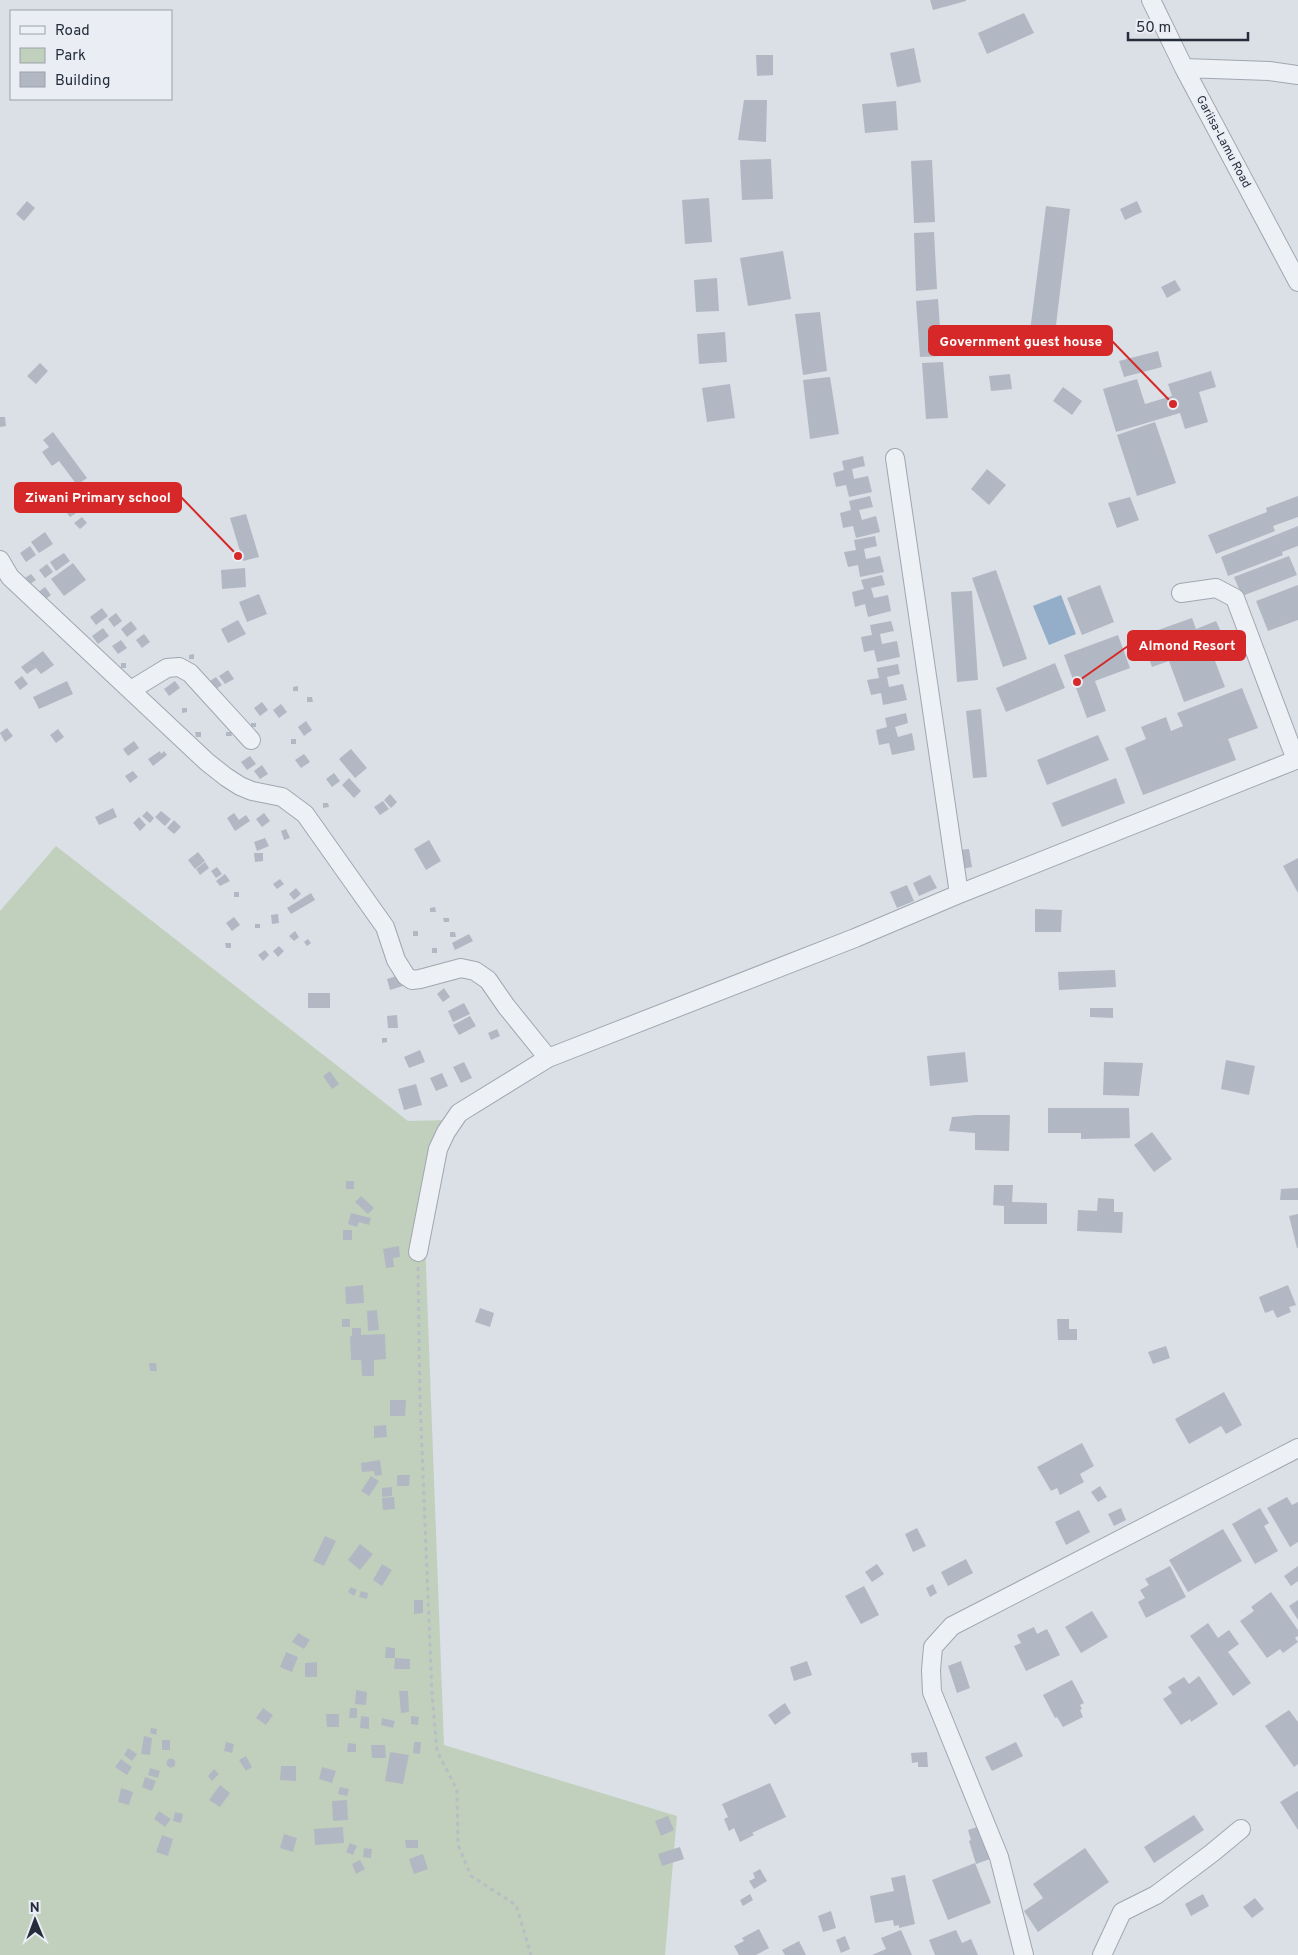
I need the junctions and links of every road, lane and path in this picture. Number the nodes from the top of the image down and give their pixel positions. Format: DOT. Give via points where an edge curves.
graph roads {
  1 [pos="1151,0"];
  2 [pos="1184,68"];
  3 [pos="1298,75"];
  4 [pos="1298,282"];
  5 [pos="895,458"];
  6 [pos="0,560"];
  7 [pos="1180,593"];
  8 [pos="130,690"];
  9 [pos="251,740"];
  10 [pos="1297,759"];
  11 [pos="959,894"];
  12 [pos="548,1058"];
  13 [pos="418,1252"];
  14 [pos="1298,1448"];
  15 [pos="1241,1828"];
  16 [pos="531,1955"];
  17 [pos="1024,1955"];
  18 [pos="1102,1955"];
  1 -- 2 [label="street, Gariisa-Lamu Road"];
  2 -- 3 [label="street"];
  2 -- 4 [label="street, Gariisa-Lamu Road"];
  5 -- 11 [label="street"];
  6 -- 8 [label="street" via="10,577"];
  7 -- 10 [label="street" via="1216,588 1235,598"];
  8 -- 9 [label="street" via="167,668 180,667 190,673"];
  8 -- 12 [label="street" via="226,778 252,791 282,797 306,814 385,927 396,960 406,976 412,980 461,968 475,971 488,980"];
  10 -- 11 [label="street"];
  11 -- 12 [label="street"];
  12 -- 13 [label="street" via="459,1113 446,1132 438,1149"];
  13 -- 16 [label="path" via="420,1401 437,1751 457,1790 458,1845 471,1876 516,1905"];
  14 -- 17 [label="street" via="952,1626 933,1648 932,1692 999,1857"];
  15 -- 18 [label="street" via="1156,1895 1122,1912"];
}
